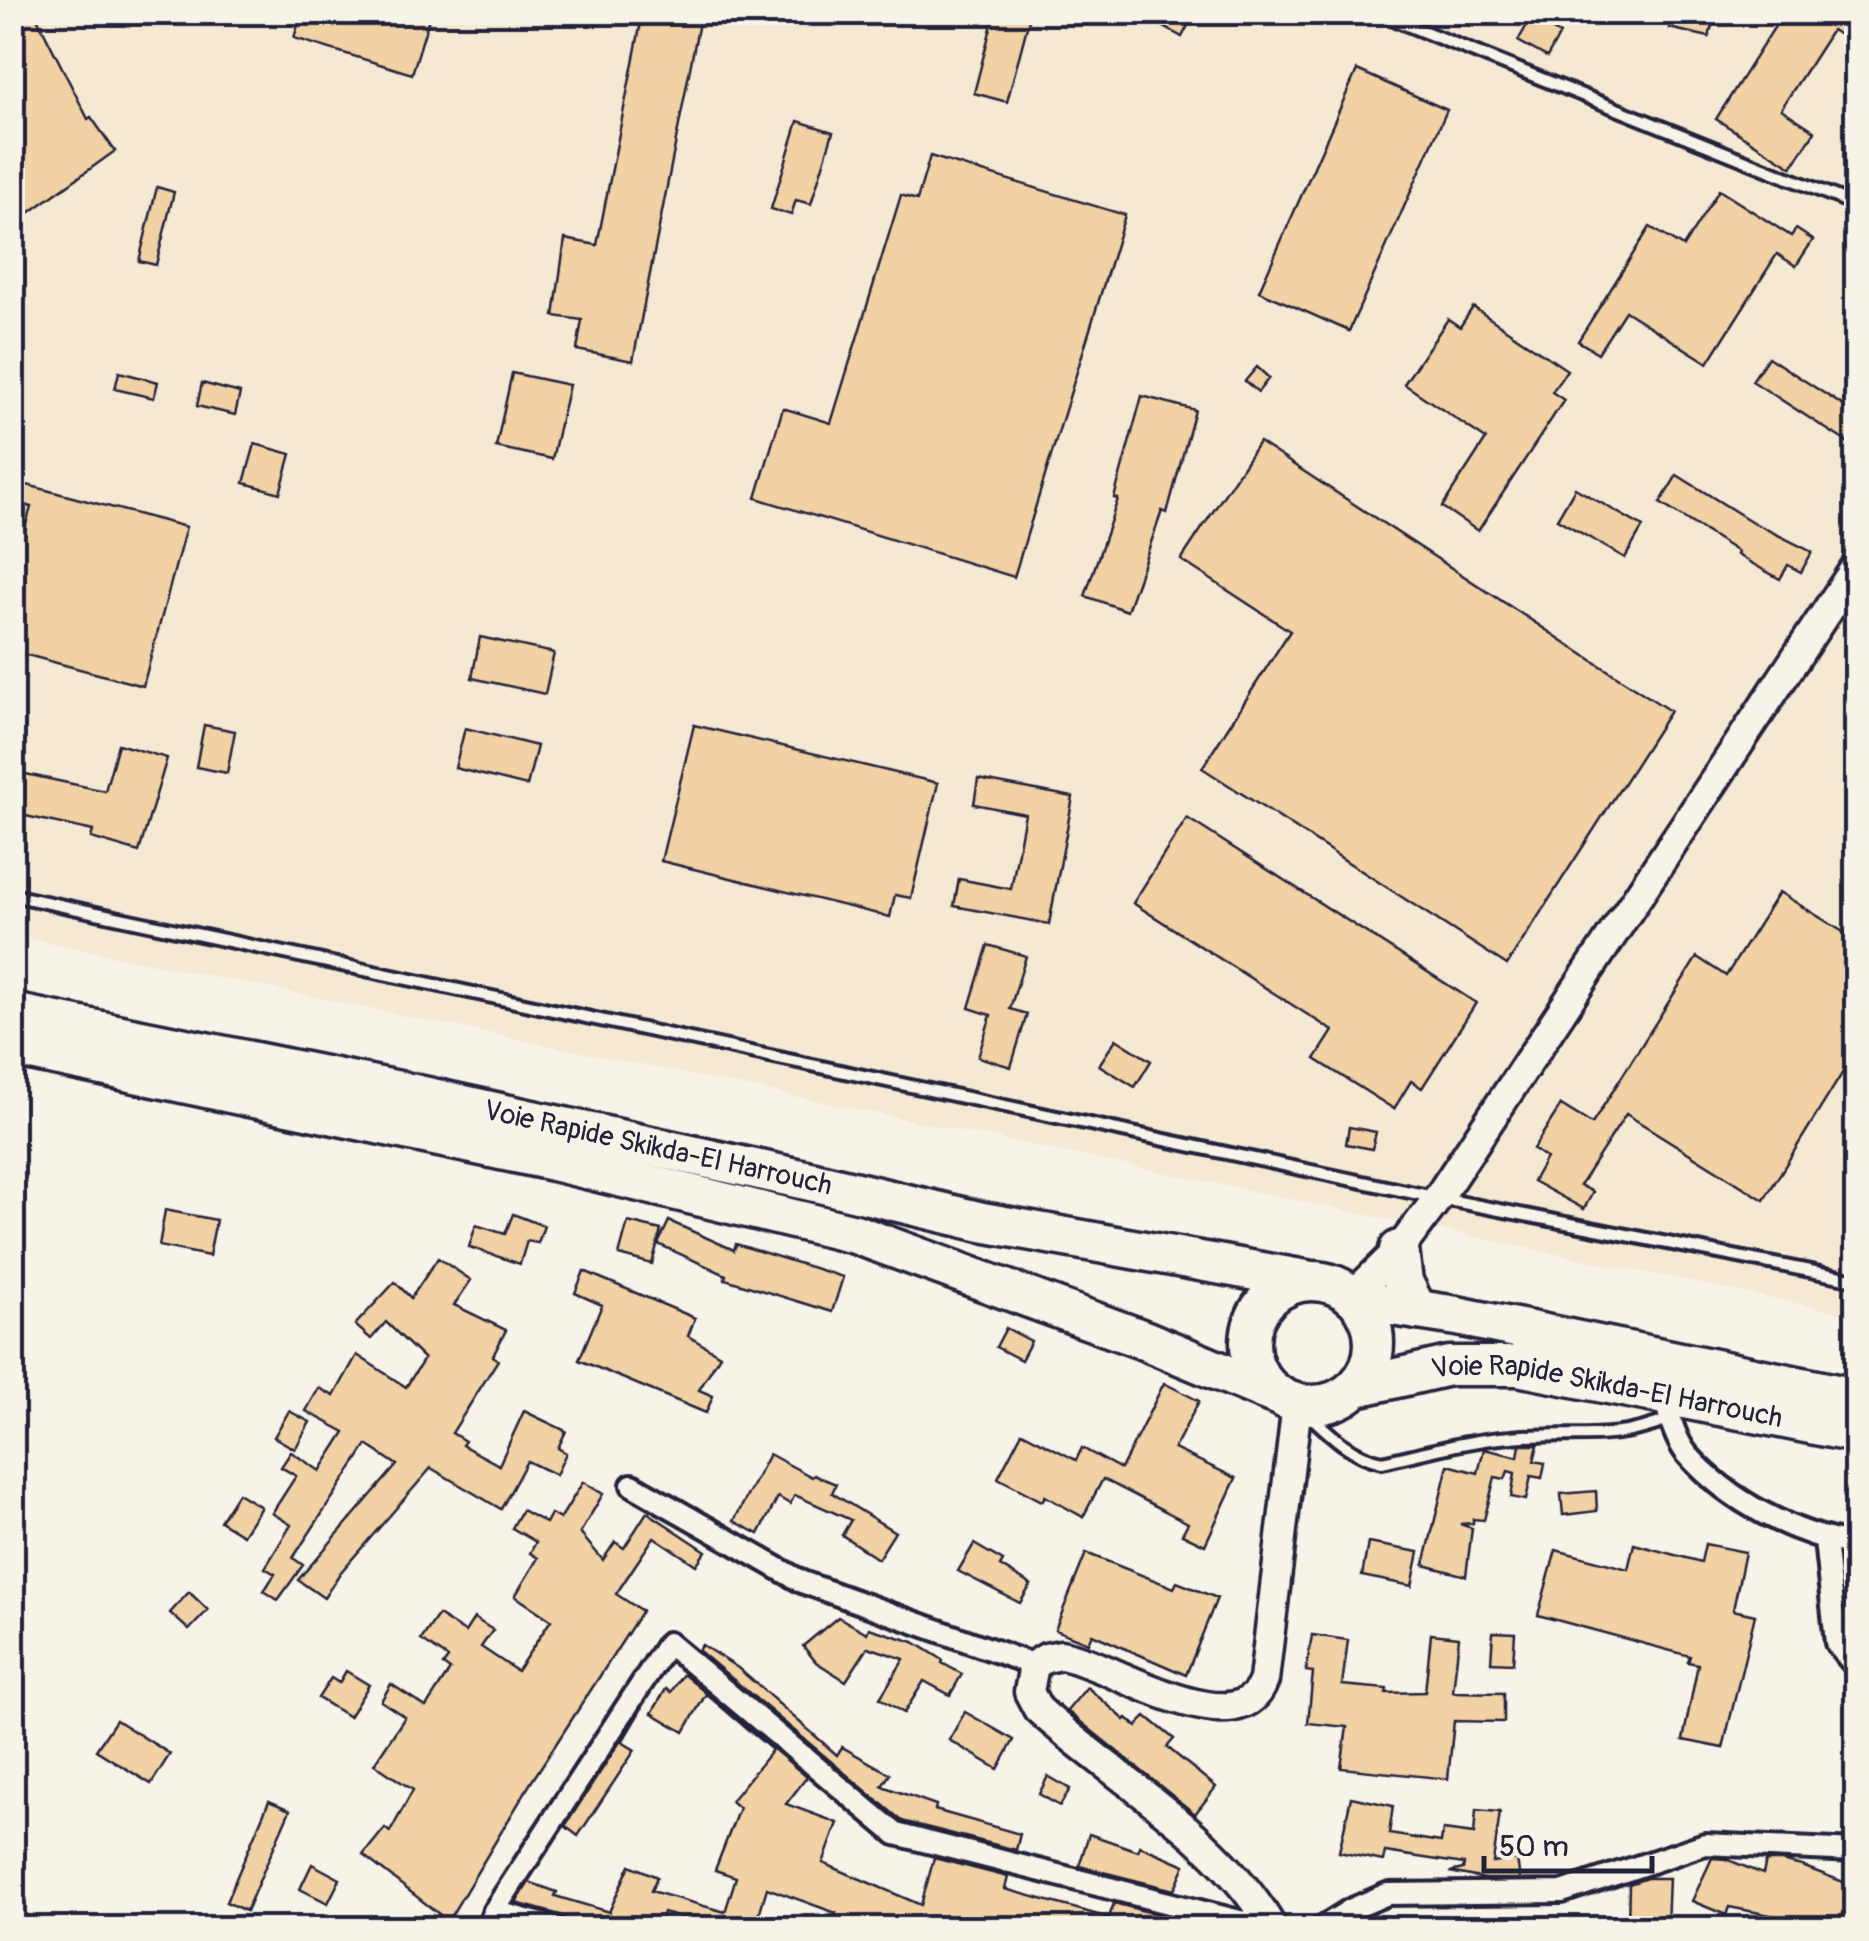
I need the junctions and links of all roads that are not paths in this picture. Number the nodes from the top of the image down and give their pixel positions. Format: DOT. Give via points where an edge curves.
graph roads {
  1 [pos="1376,12"];
  2 [pos="1856,205"];
  3 [pos="1856,567"];
  4 [pos="12,896"];
  5 [pos="12,1012"];
  6 [pos="12,1047"];
  7 [pos="1438,1198"];
  8 [pos="1400,1250"];
  9 [pos="1306,1280"];
  10 [pos="1856,1280"];
  11 [pos="1356,1298"];
  12 [pos="1417,1310"];
  13 [pos="1357,1387"];
  14 [pos="1856,1398"];
  15 [pos="1286,1399"];
  16 [pos="1667,1408"];
  17 [pos="1856,1433"];
  18 [pos="632,1485"];
  19 [pos="1825,1540"];
  20 [pos="1856,1545"];
  21 [pos="1034,1665"];
  22 [pos="1856,1667"];
  23 [pos="1856,1851"];
  24 [pos="491,1920"];
  25 [pos="556,1928"];
  26 [pos="1269,1928"];
  27 [pos="1321,1928"];
  1 -- 2 [label="lane"];
  3 -- 7 [label="street"];
  4 -- 7 [label="lane"];
  5 -- 9 [label="highway, Voie Rapide Skikda-El Harrouch" via="982,1222"];
  6 -- 15 [label="highway, Voie Rapide Skikda-El Harrouch" via="553,1161 856,1234"];
  7 -- 8 [label="street"];
  7 -- 10 [label="lane"];
  8 -- 11 [label="street"];
  8 -- 12 [label="highway" via="1403,1282"];
  9 -- 11 [label="highway, Voie Rapide Skikda-El Harrouch" via="1322,1280"];
  9 -- 15 [label="highway" via="1263,1304 1252,1326 1250,1351 1258,1375"];
  11 -- 12 [label="highway, Voie Rapide Skikda-El Harrouch"];
  11 -- 13 [label="highway" via="1372,1321 1375,1345"];
  12 -- 14 [label="highway, Voie Rapide Skikda-El Harrouch"];
  13 -- 15 [label="highway, Voie Rapide Skikda-El Harrouch" via="1319,1406"];
  13 -- 16 [label="highway, Voie Rapide Skikda-El Harrouch" via="1422,1370 1518,1366"];
  15 -- 16 [label="lane" via="1361,1458 1382,1462 1505,1437 1612,1436 1642,1430"];
  15 -- 21 [label="street" via="1264,1680 1252,1701 1229,1709 1194,1702 1068,1656"];
  16 -- 17 [label="highway, Voie Rapide Skikda-El Harrouch"];
  16 -- 19 [label="street" via="1685,1452 1716,1480 1762,1512"];
  18 -- 21 [label="street" via="802,1582"];
  19 -- 20 [label="street"];
  19 -- 22 [label="street" via="1836,1643"];
  21 -- 26 [label="street" via="1028,1683 1038,1709 1219,1858"];
  23 -- 27 [label="street" via="1706,1844 1562,1892 1387,1894"];
  24 -- 25 [label="street"];
  24 -- 26 [label="street" via="668,1642 896,1834"];
}
